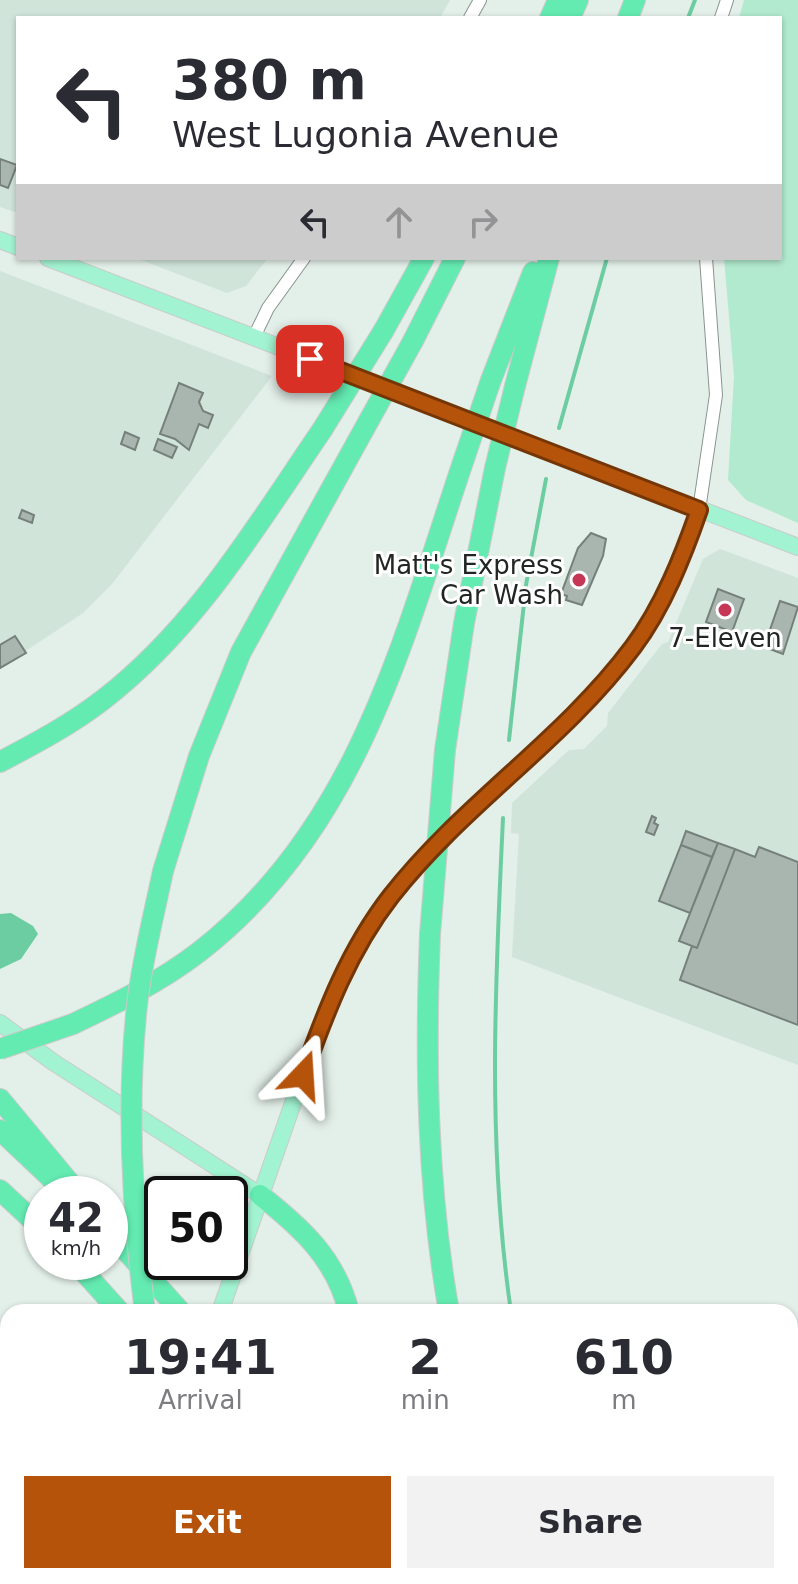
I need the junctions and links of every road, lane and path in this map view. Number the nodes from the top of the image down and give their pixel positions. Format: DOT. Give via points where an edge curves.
graph roads {
  1 [pos="53,260"];
  2 [pos="303,260"];
  3 [pos="423,260"];
  4 [pos="454,260"];
  5 [pos="538,260"];
  6 [pos="548,260"];
  7 [pos="706,260"];
  8 [pos="254,337"];
  9 [pos="699,510"];
  10 [pos="798,547"];
  11 [pos="0,762"];
  12 [pos="0,1023"];
  13 [pos="0,1049"];
  14 [pos="0,1099"];
  15 [pos="0,1130"];
  16 [pos="49,1176"];
  17 [pos="64,1176"];
  18 [pos="0,1190"];
  19 [pos="260,1195"];
  20 [pos="24,1212"];
  21 [pos="128,1252"];
  22 [pos="91,1280"];
  23 [pos="113,1304"];
  24 [pos="144,1304"];
  25 [pos="174,1304"];
  26 [pos="223,1304"];
  27 [pos="346,1304"];
  28 [pos="448,1304"];
  1 -- 8 [label="main road"];
  2 -- 8 [label="street"];
  3 -- 11 [label="highway, bridge" via="322,430 230,565 148,661 104,699"];
  4 -- 24 [label="highway, bridge" via="241,652 204,743 163,871 137,1003 133,1058 132,1186"];
  5 -- 13 [label="highway, bridge" via="371,726 326,811 267,888 200,951 161,979 73,1024"];
  6 -- 28 [label="highway, bridge" via="495,468 445,750 430,934 428,1095"];
  7 -- 9 [label="street" via="716,395"];
  8 -- 9 [label="main road"];
  9 -- 10 [label="main road"];
  9 -- 19 [label="main road" via="661,598 616,668 575,714 453,826 375,917 324,1015"];
  12 -- 19 [label="main road"];
  14 -- 17 [label="highway"];
  15 -- 16 [label="highway"];
  18 -- 20 [label="highway"];
  19 -- 26 [label="main road"];
  19 -- 27 [label="highway" via="319,1247 335,1271"];
  21 -- 25 [label="highway"];
  22 -- 23 [label="highway"];
}
